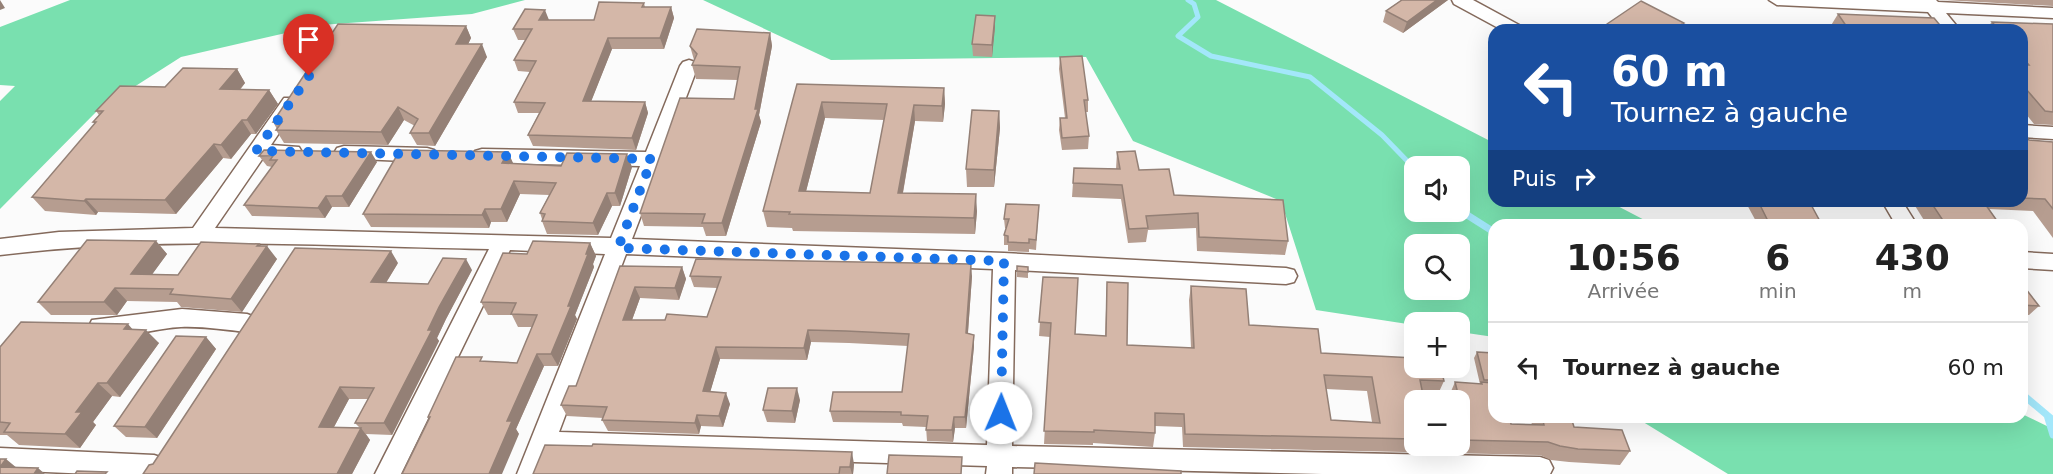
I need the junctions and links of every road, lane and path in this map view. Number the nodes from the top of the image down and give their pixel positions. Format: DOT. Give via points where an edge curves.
graph roads {
  1 [pos="1460,0"];
  2 [pos="1777,0"];
  3 [pos="1930,4"];
  4 [pos="2053,13"];
  5 [pos="1504,24"];
  6 [pos="1946,24"];
  7 [pos="688,66"];
  8 [pos="302,85"];
  9 [pos="2028,129"];
  10 [pos="2053,133"];
  11 [pos="256,151"];
  12 [pos="443,155"];
  13 [pos="466,155"];
  14 [pos="652,159"];
  15 [pos="199,235"];
  16 [pos="503,242"];
  17 [pos="0,247"];
  18 [pos="618,248"];
  19 [pos="2028,260"];
  20 [pos="1004,261"];
  21 [pos="2053,262"];
  22 [pos="1286,276"];
  23 [pos="247,323"];
  24 [pos="82,326"];
  25 [pos="542,442"];
  26 [pos="0,459"];
  27 [pos="156,462"];
  28 [pos="1000,465"];
  29 [pos="1540,468"];
  30 [pos="388,474"];
  31 [pos="530,474"];
  1 -- 5 [label="street"];
  2 -- 3 [label="street"];
  3 -- 4 [label="street"];
  3 -- 6 [label="street"];
  7 -- 14 [label="street"];
  8 -- 11 [label="street"];
  9 -- 10 [label="street"];
  11 -- 12 [label="street"];
  11 -- 15 [label="street"];
  13 -- 14 [label="street"];
  14 -- 18 [label="street"];
  15 -- 16 [label="street" via="298,248"];
  15 -- 17 [label="street" via="59,240"];
  16 -- 18 [label="street"];
  16 -- 30 [label="street"];
  18 -- 20 [label="street"];
  18 -- 25 [label="street"];
  19 -- 21 [label="street"];
  20 -- 22 [label="street"];
  20 -- 28 [label="street"];
  23 -- 24 [label="street" via="182,318 124,326"];
  25 -- 28 [label="street"];
  25 -- 31 [label="street"];
  26 -- 27 [label="street"];
  28 -- 29 [label="street"];
}
